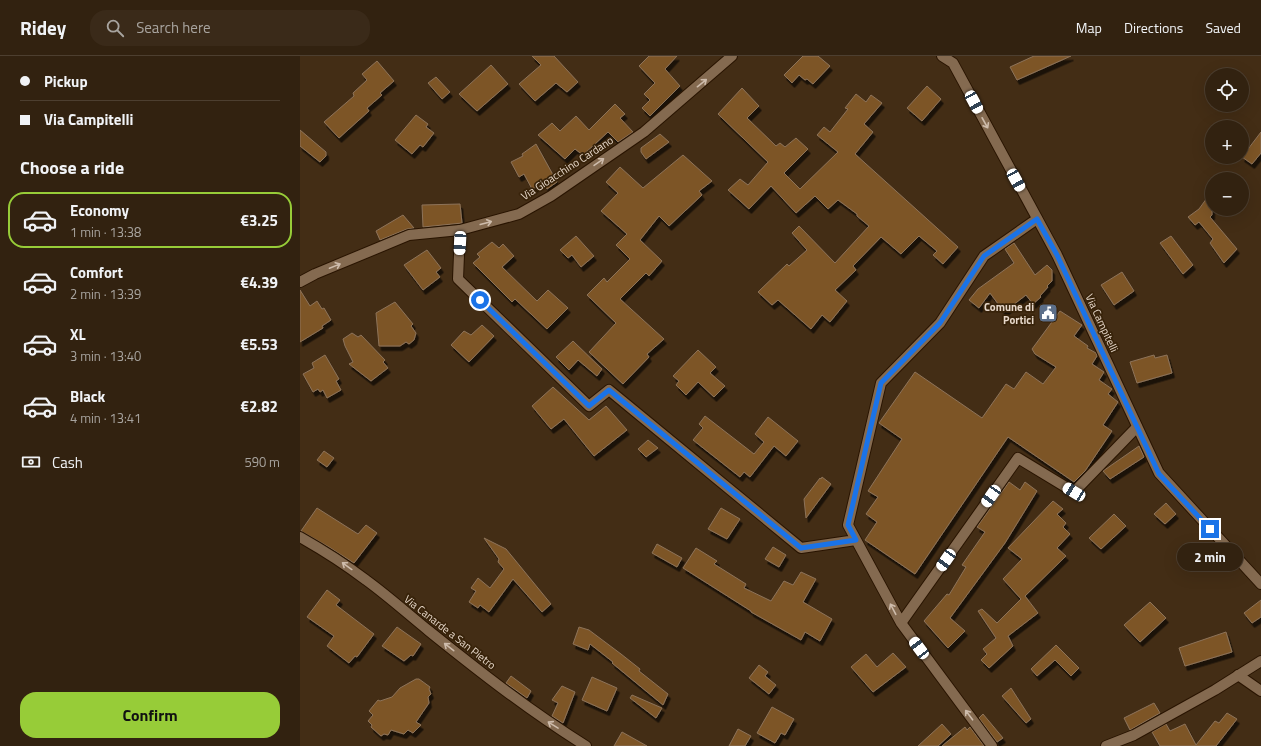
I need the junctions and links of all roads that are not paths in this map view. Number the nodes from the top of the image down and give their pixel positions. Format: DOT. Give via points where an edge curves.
graph roads {
  1 [pos="732,56"];
  2 [pos="942,56"];
  3 [pos="1037,219"];
  4 [pos="460,230"];
  5 [pos="300,282"];
  6 [pos="1137,427"];
  7 [pos="300,537"];
  8 [pos="856,540"];
  9 [pos="1261,584"];
  10 [pos="901,624"];
  11 [pos="1259,664"];
  12 [pos="1238,675"];
  13 [pos="1261,691"];
  14 [pos="586,746"];
  15 [pos="992,746"];
  16 [pos="1106,746"];
  4 -- 1 [label="street, Via Gioacchino Cardano, one-way" via="519,214 551,196 644,132"];
  2 -- 3 [label="street, Via Campitelli, one-way" via="953,63"];
  3 -- 6 [label="street, Via Campitelli" via="1057,255"];
  3 -- 8 [label="street" via="984,256 940,323 881,383 848,525"];
  5 -- 4 [label="street, Via Gioacchino Cardano, one-way" via="409,234"];
  4 -- 8 [label="street" via="458,280 589,406 609,390 801,548"];
  6 -- 9 [label="street, Via Campitelli" via="1159,474"];
  6 -- 10 [label="street" via="1074,492 1018,458"];
  14 -- 7 [label="street, Via Canarde a San Pietro, one-way" via="521,703 361,576"];
  10 -- 8 [label="street, one-way"];
  15 -- 10 [label="street, one-way"];
  11 -- 12 [label="street"];
  12 -- 13 [label="street"];
  12 -- 16 [label="street" via="1134,735"];
}
